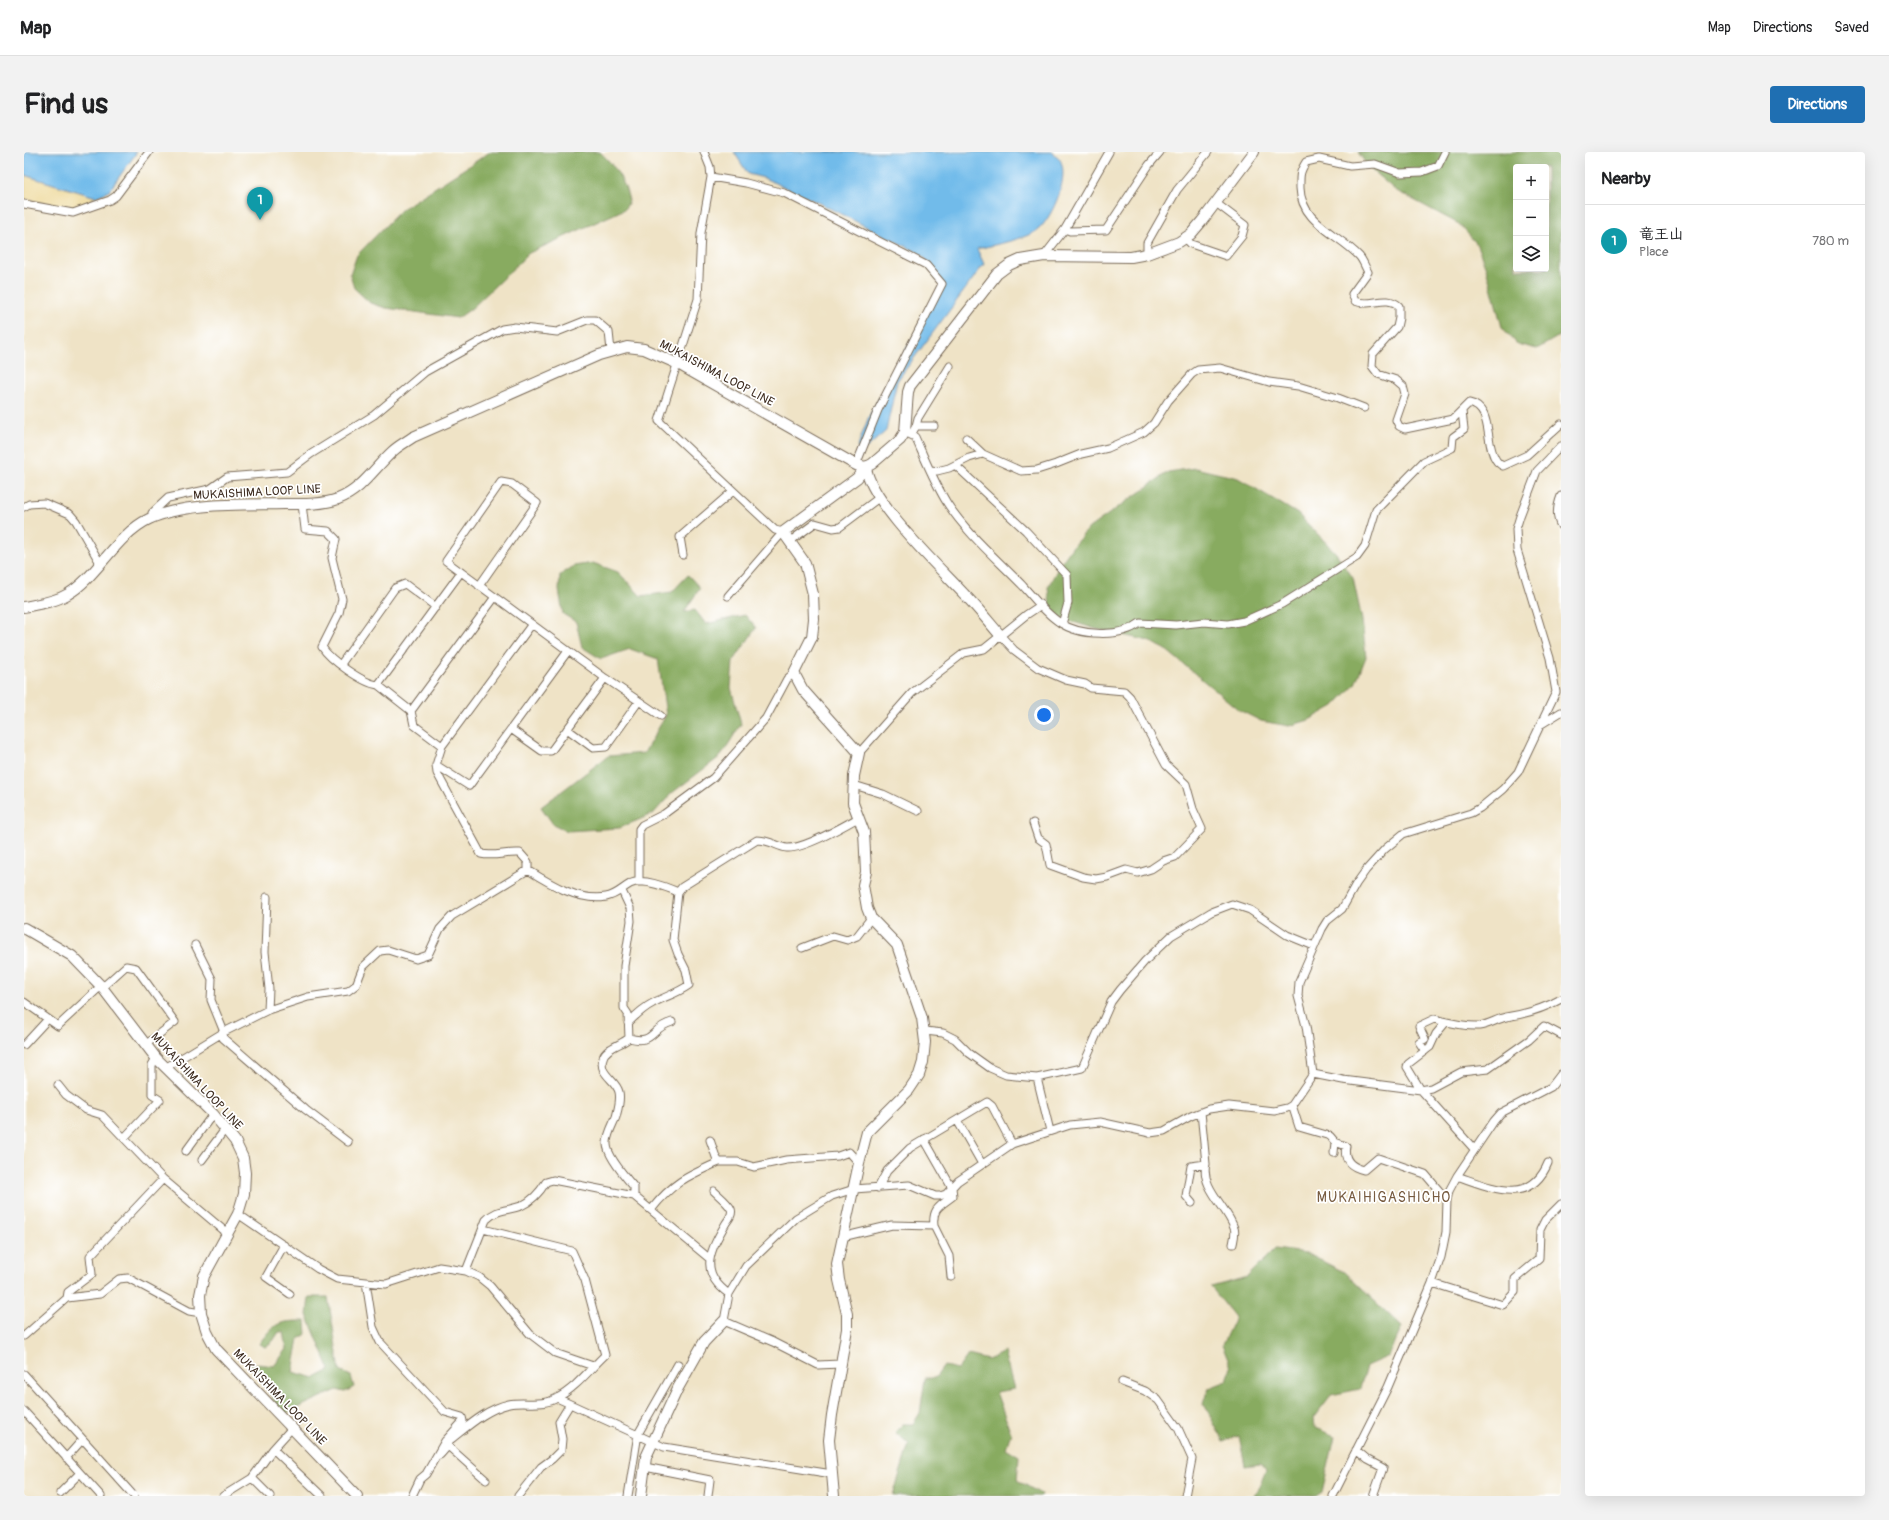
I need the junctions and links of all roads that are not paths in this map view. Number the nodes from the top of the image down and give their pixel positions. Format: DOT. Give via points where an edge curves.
graph roads {
  1 [pos="148,152"];
  2 [pos="704,152"];
  3 [pos="1109,152"];
  4 [pos="1160,152"];
  5 [pos="1254,152"];
  6 [pos="1445,152"];
  7 [pos="1204,153"];
  8 [pos="711,177"];
  9 [pos="1216,203"];
  10 [pos="24,204"];
  11 [pos="1065,229"];
  12 [pos="1185,238"];
  13 [pos="1147,254"];
  14 [pos="1044,256"];
  15 [pos="611,351"];
  16 [pos="678,364"];
  17 [pos="950,366"];
  18 [pos="1364,408"];
  19 [pos="1462,411"];
  20 [pos="1561,424"];
  21 [pos="916,426"];
  22 [pos="934,426"];
  23 [pos="908,434"];
  24 [pos="966,438"];
  25 [pos="1561,446"];
  26 [pos="983,454"];
  27 [pos="955,465"];
  28 [pos="861,466"];
  29 [pos="931,470"];
  30 [pos="733,491"];
  31 [pos="1561,496"];
  32 [pos="880,497"];
  33 [pos="302,504"];
  34 [pos="24,507"];
  35 [pos="153,517"];
  36 [pos="1561,526"];
  37 [pos="783,532"];
  38 [pos="789,542"];
  39 [pos="683,556"];
  40 [pos="100,563"];
  41 [pos="461,572"];
  42 [pos="479,586"];
  43 [pos="728,596"];
  44 [pos="495,597"];
  45 [pos="1041,605"];
  46 [pos="24,607"];
  47 [pos="436,607"];
  48 [pos="532,624"];
  49 [pos="1062,624"];
  50 [pos="1000,635"];
  51 [pos="568,651"];
  52 [pos="341,664"];
  53 [pos="794,673"];
  54 [pos="605,678"];
  55 [pos="378,686"];
  56 [pos="639,701"];
  57 [pos="411,711"];
  58 [pos="1561,712"];
  59 [pos="661,716"];
  60 [pos="1540,725"];
  61 [pos="567,729"];
  62 [pos="511,730"];
  63 [pos="442,746"];
  64 [pos="859,753"];
  65 [pos="436,765"];
  66 [pos="854,785"];
  67 [pos="918,811"];
  68 [pos="858,818"];
  69 [pos="1034,823"];
  70 [pos="528,870"];
  71 [pos="638,882"];
  72 [pos="622,891"];
  73 [pos="678,892"];
  74 [pos="267,897"];
  75 [pos="871,918"];
  76 [pos="24,928"];
  77 [pos="195,945"];
  78 [pos="1314,946"];
  79 [pos="802,948"];
  80 [pos="101,986"];
  81 [pos="1561,999"];
  82 [pos="24,1002"];
  83 [pos="268,1010"];
  84 [pos="48,1019"];
  85 [pos="672,1022"];
  86 [pos="1446,1022"];
  87 [pos="628,1023"];
  88 [pos="925,1031"];
  89 [pos="224,1032"];
  90 [pos="1561,1035"];
  91 [pos="629,1038"];
  92 [pos="24,1045"];
  93 [pos="146,1045"];
  94 [pos="1425,1051"];
  95 [pos="156,1058"];
  96 [pos="165,1068"];
  97 [pos="1313,1074"];
  98 [pos="1561,1074"];
  99 [pos="1037,1078"];
  100 [pos="58,1085"];
  101 [pos="1422,1090"];
  102 [pos="1292,1105"];
  103 [pos="1200,1112"];
  104 [pos="213,1114"];
  105 [pos="957,1120"];
  106 [pos="226,1128"];
  107 [pos="1050,1131"];
  108 [pos="124,1138"];
  109 [pos="924,1139"];
  110 [pos="710,1140"];
  111 [pos="348,1142"];
  112 [pos="1335,1142"];
  113 [pos="1012,1144"];
  114 [pos="1474,1149"];
  115 [pos="186,1151"];
  116 [pos="1334,1153"];
  117 [pos="202,1160"];
  118 [pos="719,1162"];
  119 [pos="859,1163"];
  120 [pos="1548,1163"];
  121 [pos="982,1164"];
  122 [pos="1206,1164"];
  123 [pos="1457,1176"];
  124 [pos="163,1179"];
  125 [pos="878,1188"];
  126 [pos="952,1188"];
  127 [pos="854,1189"];
  128 [pos="714,1191"];
  129 [pos="634,1196"];
  130 [pos="1447,1200"];
  131 [pos="1192,1203"];
  132 [pos="1561,1204"];
  133 [pos="651,1210"];
  134 [pos="238,1214"];
  135 [pos="934,1226"];
  136 [pos="483,1229"];
  137 [pos="226,1233"];
  138 [pos="842,1237"];
  139 [pos="1233,1244"];
  140 [pos="284,1245"];
  141 [pos="710,1258"];
  142 [pos="466,1271"];
  143 [pos="951,1277"];
  144 [pos="366,1282"];
  145 [pos="1432,1283"];
  146 [pos="290,1294"];
  147 [pos="729,1294"];
  148 [pos="67,1298"];
  149 [pos="200,1313"];
  150 [pos="724,1321"];
  151 [pos="24,1336"];
  152 [pos="678,1364"];
  153 [pos="840,1364"];
  154 [pos="593,1366"];
  155 [pos="24,1374"];
  156 [pos="1122,1382"];
  157 [pos="557,1398"];
  158 [pos="570,1404"];
  159 [pos="24,1411"];
  160 [pos="292,1428"];
  161 [pos="638,1434"];
  162 [pos="82,1440"];
  163 [pos="445,1441"];
  164 [pos="653,1442"];
  165 [pos="273,1448"];
  166 [pos="1356,1450"];
  167 [pos="435,1456"];
  168 [pos="66,1458"];
  169 [pos="645,1468"];
  170 [pos="80,1473"];
  171 [pos="832,1474"];
  172 [pos="252,1478"];
  173 [pos="486,1480"];
  174 [pos="60,1493"];
  175 [pos="101,1496"];
  176 [pos="134,1496"];
  177 [pos="224,1496"];
  178 [pos="270,1496"];
  179 [pos="322,1496"];
  180 [pos="357,1496"];
  181 [pos="412,1496"];
  182 [pos="518,1496"];
  183 [pos="628,1496"];
  184 [pos="641,1496"];
  185 [pos="708,1496"];
  186 [pos="834,1496"];
  187 [pos="1185,1496"];
  188 [pos="1333,1496"];
  189 [pos="1373,1496"];
  1 -- 10 [label="street" via="116,196 110,200 73,213"];
  2 -- 8 [label="street"];
  3 -- 11 [label="street"];
  4 -- 11 [label="street" via="1106,230"];
  5 -- 9 [label="main road"];
  6 -- 19 [label="street" via="1438,166 1422,172 1400,174 1375,164 1350,166 1319,159 1306,162 1299,172 1300,194 1304,208 1360,257 1368,272 1352,294 1355,301 1361,304 1393,301 1399,306 1397,326 1373,354 1372,366 1378,374 1396,380 1403,386 1405,394 1396,420 1399,426 1412,429 1453,419"];
  7 -- 13 [label="street" via="1177,190 1147,242"];
  8 -- 16 [label="street" via="701,233 698,299"];
  8 -- 28 [label="street" via="784,192 926,265 942,284 878,410"];
  9 -- 12 [label="main road"];
  9 -- 12 [label="street" via="1245,225 1242,236 1226,256 1191,244"];
  11 -- 14 [label="street"];
  12 -- 13 [label="main road"];
  13 -- 14 [label="main road" via="1131,258"];
  14 -- 23 [label="main road" via="1020,260 997,274 910,386"];
  15 -- 16 [label="main road, MUKAISHIMA LOOP LINE" via="627,347 644,349"];
  15 -- 33 [label="main road, MUKAISHIMA LOOP LINE" via="412,437 393,451 349,494 332,500"];
  15 -- 35 [label="street" via="609,332 595,320 587,320 557,332 515,327 502,329 425,372 374,415 310,454 287,472 227,477 210,489 168,498 152,513"];
  16 -- 28 [label="main road, MUKAISHIMA LOOP LINE"];
  16 -- 30 [label="street" via="659,421"];
  17 -- 21 [label="street" via="918,418"];
  18 -- 26 [label="street" via="1298,386 1269,382 1220,368 1198,370 1168,401 1154,423 1144,432 1108,448 1081,454 1037,470 1021,471"];
  19 -- 20 [label="street" via="1469,403 1475,404 1482,412 1496,460 1503,466 1527,455"];
  19 -- 49 [label="street" via="1464,429 1453,437 1452,448 1424,461 1376,510 1365,546 1357,557 1282,604 1239,622 1176,625 1140,623 1118,634 1075,629"];
  21 -- 22 [label="street"];
  21 -- 23 [label="street"];
  23 -- 28 [label="main road" via="872,464"];
  23 -- 29 [label="street" via="915,437"];
  24 -- 26 [label="street"];
  25 -- 60 [label="street" via="1537,471 1516,529 1517,550 1550,658 1556,692"];
  26 -- 27 [label="street"];
  27 -- 29 [label="street" via="937,471"];
  27 -- 49 [label="street" via="1026,531 1067,575 1068,603"];
  28 -- 32 [label="main road"];
  28 -- 37 [label="main road" via="857,478"];
  29 -- 45 [label="street" via="947,502 964,525"];
  30 -- 37 [label="street" via="775,530"];
  30 -- 39 [label="street" via="680,537"];
  31 -- 36 [label="street" via="1557,506 1557,520"];
  32 -- 38 [label="street" via="840,527 833,528 815,523"];
  32 -- 50 [label="main road" via="899,524"];
  33 -- 35 [label="main road, MUKAISHIMA LOOP LINE" via="213,505"];
  33 -- 52 [label="street" via="305,529 328,531 336,539 332,558 342,599 339,613 322,647 326,654"];
  34 -- 40 [label="street" via="44,503 70,514"];
  35 -- 40 [label="main road, MUKAISHIMA LOOP LINE" via="130,532"];
  37 -- 38 [label="main road"];
  37 -- 43 [label="street"];
  38 -- 53 [label="main road" via="805,563 813,594 814,619 812,637"];
  40 -- 46 [label="main road, MUKAISHIMA LOOP LINE" via="67,595"];
  41 -- 42 [label="street"];
  41 -- 42 [label="street" via="446,561 501,482 512,484 537,504"];
  41 -- 47 [label="street"];
  42 -- 44 [label="street"];
  44 -- 48 [label="street"];
  44 -- 57 [label="street"];
  45 -- 49 [label="street"];
  45 -- 50 [label="street"];
  47 -- 52 [label="street" via="405,584 395,588"];
  47 -- 55 [label="street"];
  48 -- 51 [label="street"];
  48 -- 63 [label="street"];
  50 -- 64 [label="street" via="984,649 964,653 912,693"];
  50 -- 69 [label="street" via="1014,650 1038,668 1091,688 1124,691 1130,697 1166,765 1186,784 1202,829 1175,857 1151,869 1138,872 1126,870 1107,878 1096,879 1083,877 1050,864 1046,844 1038,838"];
  51 -- 54 [label="street"];
  51 -- 62 [label="street"];
  52 -- 55 [label="street" via="369,684"];
  53 -- 64 [label="main road" via="803,690"];
  53 -- 71 [label="street" via="787,679 766,718 713,778 639,829"];
  54 -- 56 [label="street"];
  54 -- 61 [label="street"];
  55 -- 57 [label="street"];
  56 -- 59 [label="street"];
  56 -- 61 [label="street" via="606,747 593,748"];
  57 -- 63 [label="street" via="414,725"];
  58 -- 60 [label="street"];
  60 -- 78 [label="street" via="1524,761 1511,782 1471,813 1412,830 1397,839 1366,870 1342,909 1327,921"];
  61 -- 62 [label="street" via="551,751 542,751"];
  62 -- 65 [label="street" via="469,786"];
  63 -- 65 [label="street"];
  64 -- 66 [label="main road"];
  65 -- 70 [label="street" via="437,773 471,840 481,854 492,856 510,852 520,853 528,862"];
  66 -- 67 [label="street" via="883,794"];
  66 -- 68 [label="main road" via="853,803"];
  68 -- 73 [label="street" via="815,841 787,848 767,840 757,840"];
  68 -- 75 [label="main road" via="864,832 866,872 863,885"];
  70 -- 72 [label="street" via="567,891 587,897 605,897"];
  70 -- 83 [label="street" via="452,916 440,929 428,955 416,959 388,950 380,951 363,967 356,985 348,991 308,997"];
  71 -- 72 [label="street" via="631,883"];
  71 -- 73 [label="street" via="660,884"];
  72 -- 87 [label="street" via="630,908 631,921 624,966 624,1008 628,1014"];
  73 -- 87 [label="street" via="673,940 686,970 689,985 676,994 648,1006"];
  74 -- 83 [label="street" via="264,952 269,989"];
  75 -- 79 [label="street" via="857,936 847,940 833,936"];
  75 -- 88 [label="main road" via="897,944"];
  76 -- 80 [label="main road, MUKAISHIMA LOOP LINE" via="72,956"];
  77 -- 89 [label="street" via="212,980 211,1000"];
  78 -- 97 [label="street" via="1300,982 1298,996 1306,1026"];
  78 -- 99 [label="street" via="1287,935 1250,910 1232,904 1211,912 1171,936 1144,961 1120,990 1111,1002 1082,1068"];
  80 -- 84 [label="street" via="58,1026"];
  80 -- 93 [label="main road, MUKAISHIMA LOOP LINE"];
  80 -- 93 [label="street" via="126,966 136,968 175,1022"];
  81 -- 86 [label="street" via="1516,1017 1479,1026"];
  82 -- 84 [label="street"];
  83 -- 89 [label="street"];
  84 -- 92 [label="street"];
  85 -- 91 [label="street" via="662,1025 646,1040"];
  86 -- 94 [label="street"];
  86 -- 94 [label="street" via="1434,1019 1419,1026 1425,1039 1419,1042"];
  87 -- 91 [label="street"];
  88 -- 99 [label="street" via="943,1033 955,1039 990,1068 1006,1075"];
  88 -- 119 [label="main road" via="919,1075 909,1090 867,1132"];
  89 -- 96 [label="street"];
  89 -- 111 [label="street" via="223,1038 264,1075"];
  90 -- 101 [label="street" via="1544,1026 1488,1069 1461,1072"];
  91 -- 129 [label="street" via="606,1051 603,1071 619,1092 619,1107 606,1143 624,1176 634,1187"];
  93 -- 95 [label="main road, MUKAISHIMA LOOP LINE"];
  94 -- 101 [label="street" via="1407,1067"];
  95 -- 96 [label="main road, MUKAISHIMA LOOP LINE"];
  95 -- 108 [label="street" via="152,1065 152,1094 160,1100"];
  96 -- 104 [label="main road, MUKAISHIMA LOOP LINE"];
  97 -- 101 [label="street"];
  97 -- 102 [label="street"];
  98 -- 114 [label="street" via="1551,1087 1501,1113"];
  99 -- 107 [label="street"];
  100 -- 108 [label="street" via="66,1095 86,1110 102,1115"];
  101 -- 114 [label="street"];
  102 -- 103 [label="street" via="1274,1111 1229,1106"];
  102 -- 112 [label="street" via="1299,1127 1330,1136"];
  103 -- 107 [label="street" via="1164,1131 1150,1133 1100,1122 1070,1125"];
  103 -- 122 [label="street"];
  104 -- 106 [label="main road, MUKAISHIMA LOOP LINE"];
  104 -- 115 [label="street"];
  105 -- 109 [label="street"];
  105 -- 113 [label="street" via="987,1102 992,1106"];
  105 -- 121 [label="street"];
  106 -- 117 [label="street"];
  106 -- 134 [label="main road, MUKAISHIMA LOOP LINE" via="236,1141 245,1173 244,1194"];
  107 -- 113 [label="street"];
  108 -- 124 [label="street"];
  109 -- 125 [label="street" via="910,1148 887,1171"];
  109 -- 126 [label="street"];
  110 -- 118 [label="street"];
  112 -- 116 [label="street"];
  112 -- 130 [label="street" via="1346,1146 1344,1153 1354,1168 1364,1170 1378,1158 1425,1174"];
  113 -- 121 [label="street"];
  114 -- 123 [label="street"];
  118 -- 119 [label="street" via="738,1162 754,1167 786,1160 825,1158 849,1152"];
  118 -- 133 [label="street" via="681,1180 662,1196"];
  119 -- 127 [label="main road"];
  120 -- 123 [label="street" via="1543,1175 1535,1182 1514,1191 1499,1190"];
  121 -- 126 [label="street"];
  122 -- 131 [label="street" via="1191,1166 1186,1196"];
  122 -- 139 [label="street" via="1205,1170 1211,1189 1235,1228"];
  123 -- 130 [label="street"];
  124 -- 137 [label="street"];
  124 -- 148 [label="street" via="90,1256 92,1274 68,1292"];
  125 -- 126 [label="street" via="909,1186 935,1196 946,1194"];
  125 -- 127 [label="street"];
  126 -- 135 [label="street" via="953,1196 933,1214"];
  127 -- 138 [label="main road"];
  127 -- 147 [label="street" via="832,1196 796,1218 746,1266"];
  128 -- 141 [label="street" via="731,1208 731,1214"];
  129 -- 133 [label="street"];
  129 -- 136 [label="street" via="553,1180 546,1182 540,1192 521,1206 492,1214 486,1220"];
  130 -- 145 [label="street" via="1446,1232"];
  132 -- 145 [label="street" via="1545,1220 1540,1230 1539,1259 1515,1279 1514,1292 1503,1305"];
  133 -- 141 [label="street"];
  134 -- 137 [label="main road, MUKAISHIMA LOOP LINE"];
  134 -- 140 [label="street"];
  135 -- 138 [label="street" via="892,1225"];
  135 -- 143 [label="street" via="949,1256"];
  136 -- 142 [label="street"];
  136 -- 154 [label="street" via="572,1251 585,1280 605,1355"];
  137 -- 149 [label="main road, MUKAISHIMA LOOP LINE" via="204,1276"];
  138 -- 153 [label="main road" via="837,1264 847,1314 847,1329"];
  140 -- 144 [label="street" via="337,1279"];
  140 -- 146 [label="street" via="266,1277"];
  141 -- 147 [label="street" via="711,1276"];
  142 -- 144 [label="street" via="439,1267 386,1284"];
  142 -- 154 [label="street" via="490,1286 530,1334 555,1353"];
  144 -- 163 [label="street" via="374,1327 380,1342 445,1412 462,1417 463,1421"];
  145 -- 166 [label="street" via="1388,1387"];
  147 -- 150 [label="street"];
  148 -- 149 [label="street" via="100,1294 119,1279 128,1278 189,1311"];
  148 -- 151 [label="street"];
  149 -- 160 [label="main road, MUKAISHIMA LOOP LINE" via="216,1349"];
  150 -- 153 [label="street" via="773,1342 818,1366"];
  150 -- 164 [label="main road" via="704,1342 678,1388"];
  152 -- 161 [label="street"];
  153 -- 171 [label="main road" via="829,1440"];
  154 -- 157 [label="street" via="583,1378"];
  155 -- 162 [label="street"];
  156 -- 187 [label="street" via="1145,1391 1158,1400 1178,1428 1192,1460"];
  157 -- 158 [label="street"];
  157 -- 163 [label="street" via="543,1403 509,1404 479,1417 449,1441"];
  158 -- 161 [label="street"];
  158 -- 182 [label="street" via="559,1422 561,1450 541,1467"];
  159 -- 168 [label="street"];
  160 -- 165 [label="street"];
  160 -- 180 [label="main road, MUKAISHIMA LOOP LINE"];
  161 -- 164 [label="street"];
  161 -- 183 [label="street"];
  162 -- 168 [label="street"];
  162 -- 176 [label="street"];
  163 -- 167 [label="street"];
  164 -- 169 [label="main road"];
  164 -- 171 [label="street" via="664,1447"];
  165 -- 172 [label="street"];
  165 -- 179 [label="street"];
  166 -- 188 [label="street"];
  166 -- 189 [label="street" via="1383,1468"];
  167 -- 173 [label="street" via="438,1457 448,1446"];
  167 -- 181 [label="street"];
  168 -- 170 [label="street"];
  169 -- 184 [label="main road"];
  169 -- 185 [label="street" via="710,1480"];
  170 -- 174 [label="street"];
  170 -- 175 [label="street"];
  171 -- 186 [label="main road"];
  172 -- 177 [label="street"];
  172 -- 178 [label="street"];
}
